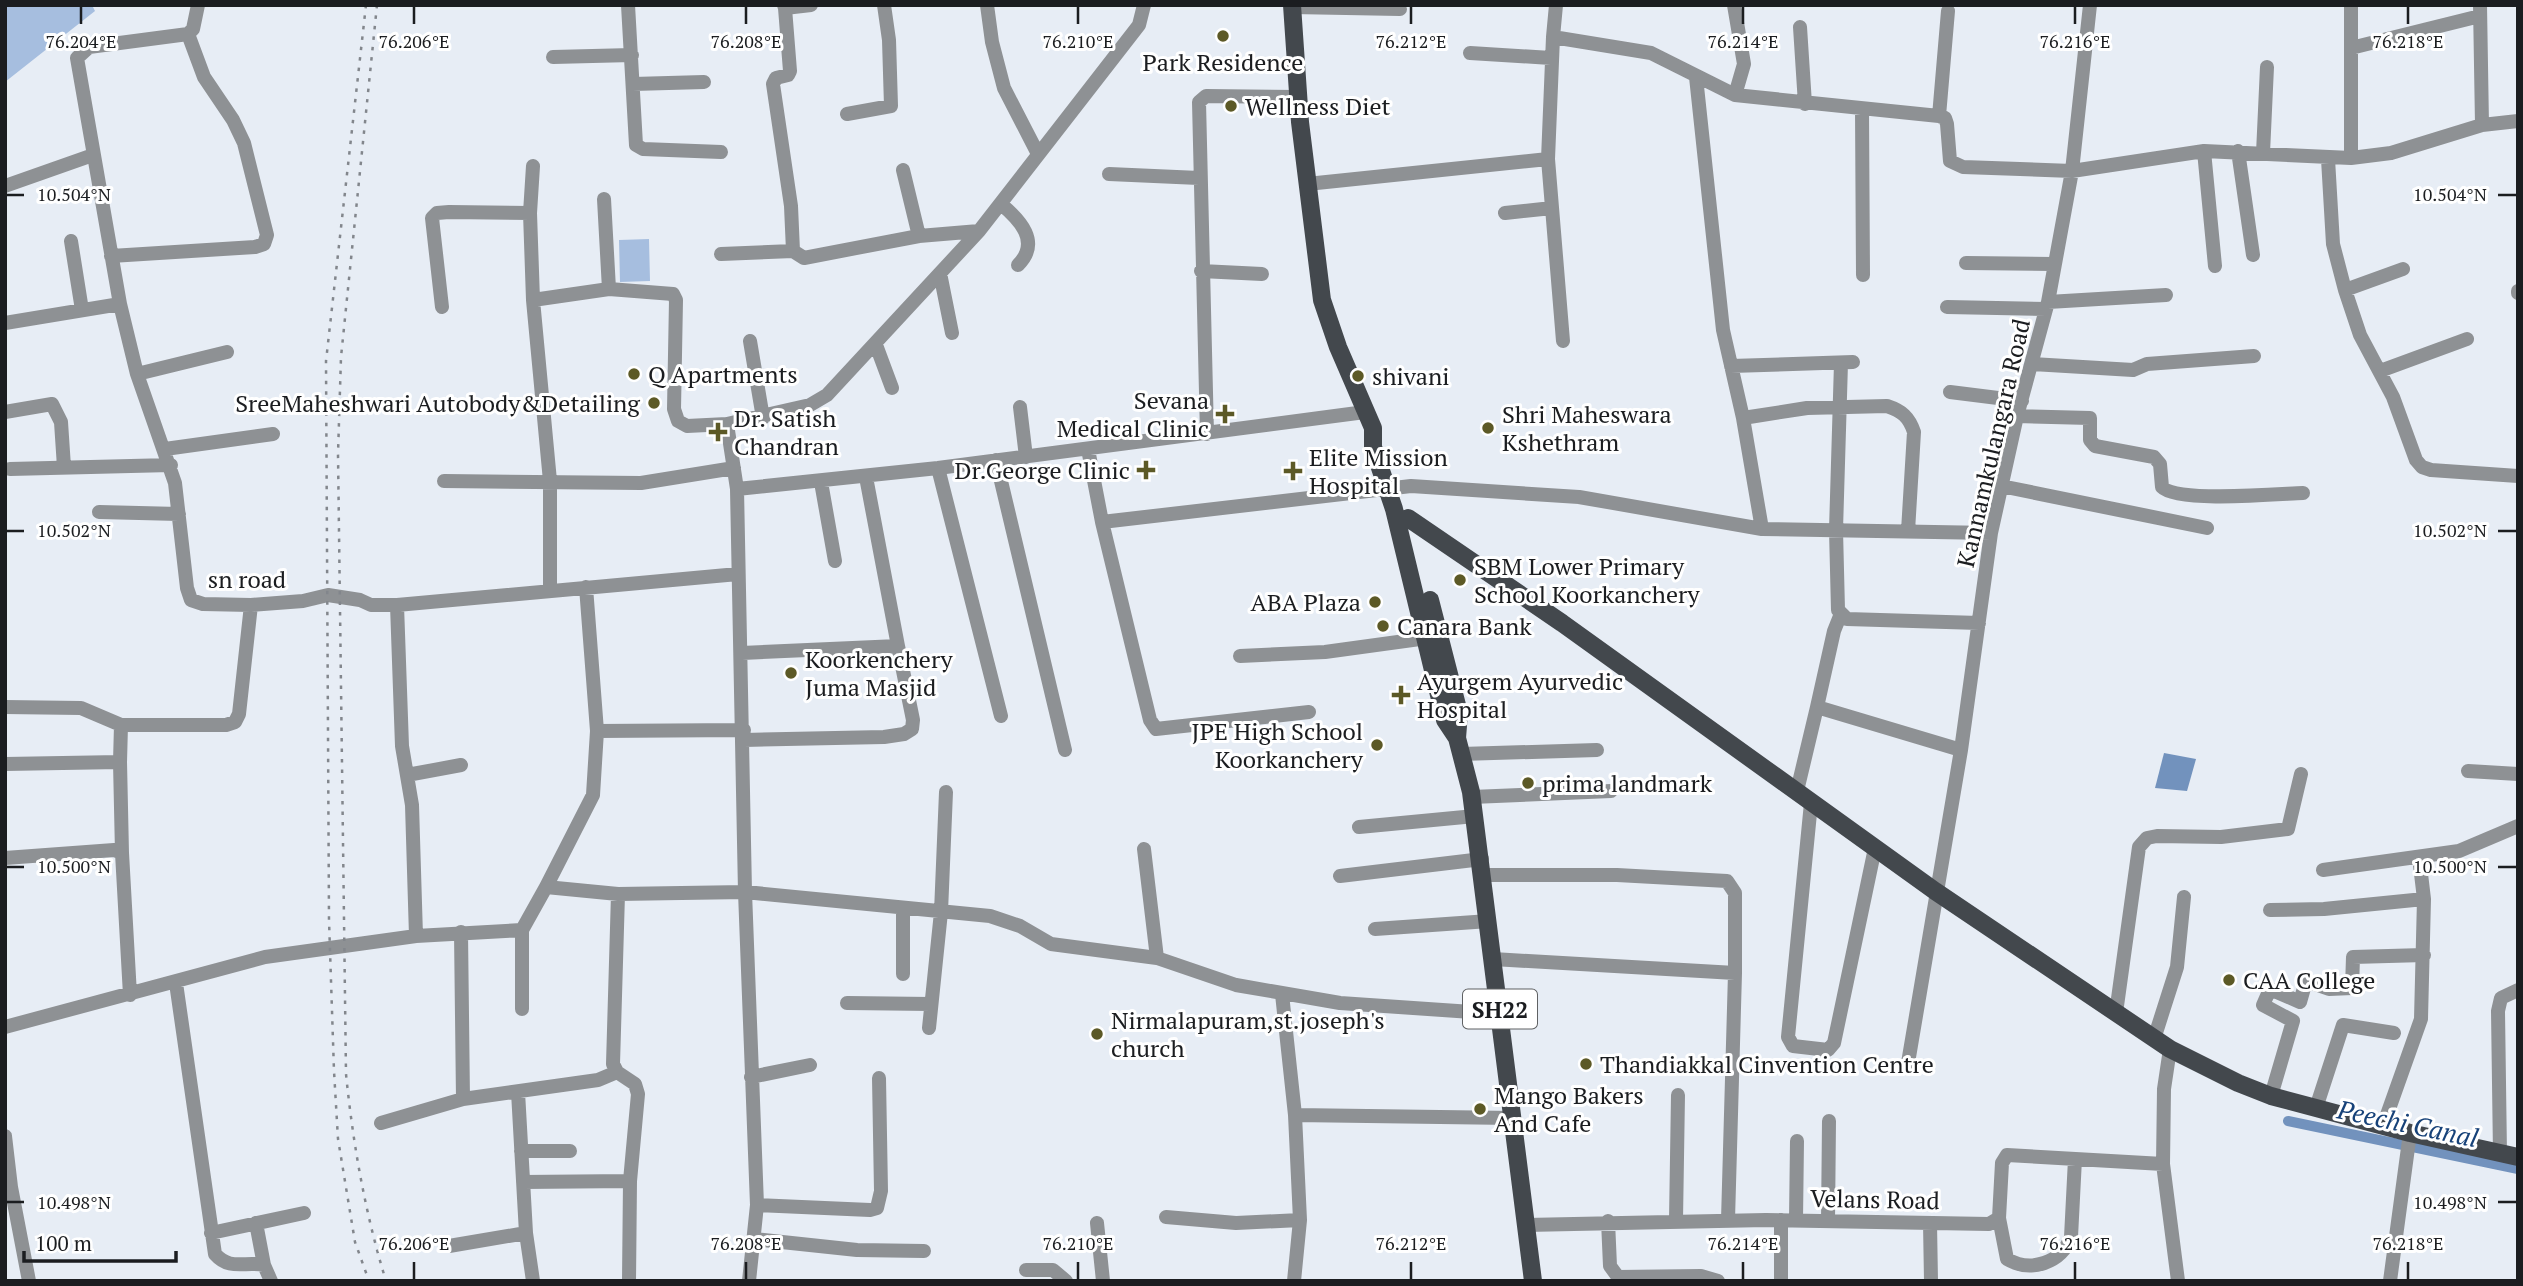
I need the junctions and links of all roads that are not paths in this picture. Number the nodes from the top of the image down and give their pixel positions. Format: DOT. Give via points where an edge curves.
graph roads {
  1 [pos="198,5"];
  2 [pos="628,5"];
  3 [pos="811,5"];
  4 [pos="884,5"];
  5 [pos="987,5"];
  6 [pos="1144,5"];
  7 [pos="1556,5"];
  8 [pos="1734,5"];
  9 [pos="2090,5"];
  10 [pos="2351,5"];
  11 [pos="1292,6"];
  12 [pos="785,7"];
  13 [pos="1400,9"];
  14 [pos="1948,11"];
  15 [pos="2480,11"];
  16 [pos="1800,27"];
  17 [pos="188,34"];
  18 [pos="1553,37"];
  19 [pos="2351,48"];
  20 [pos="1470,53"];
  21 [pos="632,55"];
  22 [pos="553,57"];
  23 [pos="1552,58"];
  24 [pos="2267,68"];
  25 [pos="1696,77"];
  26 [pos="704,82"];
  27 [pos="633,84"];
  28 [pos="1735,95"];
  29 [pos="1298,97"];
  30 [pos="1805,104"];
  31 [pos="1861,110"];
  32 [pos="847,114"];
  33 [pos="1939,116"];
  34 [pos="2518,121"];
  35 [pos="2482,125"];
  36 [pos="2204,151"];
  37 [pos="2238,151"];
  38 [pos="721,152"];
  39 [pos="2263,153"];
  40 [pos="1038,154"];
  41 [pos="93,155"];
  42 [pos="1548,159"];
  43 [pos="2328,159"];
  44 [pos="2351,159"];
  45 [pos="533,166"];
  46 [pos="903,170"];
  47 [pos="2072,171"];
  48 [pos="1110,174"];
  49 [pos="1199,178"];
  50 [pos="1307,184"];
  51 [pos="5,186"];
  52 [pos="604,200"];
  53 [pos="1001,204"];
  54 [pos="1552,208"];
  55 [pos="530,213"];
  56 [pos="1506,213"];
  57 [pos="979,231"];
  58 [pos="919,236"];
  59 [pos="71,241"];
  60 [pos="793,251"];
  61 [pos="721,254"];
  62 [pos="2253,255"];
  63 [pos="111,256"];
  64 [pos="1966,263"];
  65 [pos="2053,264"];
  66 [pos="1018,265"];
  67 [pos="2215,266"];
  68 [pos="2403,269"];
  69 [pos="1201,271"];
  70 [pos="940,273"];
  71 [pos="1262,274"];
  72 [pos="1863,275"];
  73 [pos="608,289"];
  74 [pos="2345,290"];
  75 [pos="2166,295"];
  76 [pos="533,300"];
  77 [pos="120,304"];
  78 [pos="2047,305"];
  79 [pos="442,307"];
  80 [pos="1947,307"];
  81 [pos="82,310"];
  82 [pos="5,323"];
  83 [pos="952,333"];
  84 [pos="2466,339"];
  85 [pos="750,341"];
  86 [pos="1563,341"];
  87 [pos="876,345"];
  88 [pos="227,352"];
  89 [pos="2254,356"];
  90 [pos="2032,365"];
  91 [pos="1731,366"];
  92 [pos="2380,371"];
  93 [pos="137,374"];
  94 [pos="892,388"];
  95 [pos="1950,391"];
  96 [pos="2022,401"];
  97 [pos="1020,407"];
  98 [pos="1841,407"];
  99 [pos="5,412"];
  100 [pos="2017,416"];
  101 [pos="763,418"];
  102 [pos="1743,418"];
  103 [pos="1369,420"];
  104 [pos="727,424"];
  105 [pos="273,434"];
  106 [pos="1206,434"];
  107 [pos="165,449"];
  108 [pos="1088,449"];
  109 [pos="1026,457"];
  110 [pos="996,460"];
  111 [pos="171,465"];
  112 [pos="64,467"];
  113 [pos="734,468"];
  114 [pos="938,468"];
  115 [pos="10,469"];
  116 [pos="2518,476"];
  117 [pos="866,477"];
  118 [pos="443,481"];
  119 [pos="550,481"];
  120 [pos="821,482"];
  121 [pos="2001,486"];
  122 [pos="1400,487"];
  123 [pos="737,489"];
  124 [pos="2303,493"];
  125 [pos="99,512"];
  126 [pos="179,514"];
  127 [pos="1401,514"];
  128 [pos="1102,522"];
  129 [pos="2207,528"];
  130 [pos="1762,529"];
  131 [pos="1836,530"];
  132 [pos="1908,531"];
  133 [pos="1991,533"];
  134 [pos="835,561"];
  135 [pos="738,573"];
  136 [pos="586,587"];
  137 [pos="550,591"];
  138 [pos="251,605"];
  139 [pos="397,605"];
  140 [pos="1840,616"];
  141 [pos="1979,623"];
  142 [pos="1427,638"];
  143 [pos="898,646"];
  144 [pos="742,653"];
  145 [pos="1240,656"];
  146 [pos="5,707"];
  147 [pos="1816,707"];
  148 [pos="1308,712"];
  149 [pos="1001,716"];
  150 [pos="121,725"];
  151 [pos="597,731"];
  152 [pos="744,735"];
  153 [pos="1459,746"];
  154 [pos="1065,750"];
  155 [pos="1597,750"];
  156 [pos="1961,750"];
  157 [pos="121,762"];
  158 [pos="5,764"];
  159 [pos="461,765"];
  160 [pos="2468,771"];
  161 [pos="2301,774"];
  162 [pos="2518,774"];
  163 [pos="407,775"];
  164 [pos="1797,791"];
  165 [pos="946,792"];
  166 [pos="1611,792"];
  167 [pos="1472,797"];
  168 [pos="1811,803"];
  169 [pos="1475,816"];
  170 [pos="2518,825"];
  171 [pos="1359,827"];
  172 [pos="1875,848"];
  173 [pos="1144,849"];
  174 [pos="122,853"];
  175 [pos="2419,857"];
  176 [pos="5,858"];
  177 [pos="1483,867"];
  178 [pos="2323,870"];
  179 [pos="1340,876"];
  180 [pos="545,887"];
  181 [pos="1935,891"];
  182 [pos="745,892"];
  183 [pos="618,894"];
  184 [pos="2184,897"];
  185 [pos="2424,899"];
  186 [pos="903,908"];
  187 [pos="2270,910"];
  188 [pos="941,912"];
  189 [pos="1489,921"];
  190 [pos="1375,929"];
  191 [pos="522,930"];
  192 [pos="461,932"];
  193 [pos="416,936"];
  194 [pos="2424,956"];
  195 [pos="1157,958"];
  196 [pos="1493,959"];
  197 [pos="1735,973"];
  198 [pos="903,974"];
  199 [pos="176,983"];
  200 [pos="2518,989"];
  201 [pos="1282,994"];
  202 [pos="130,995"];
  203 [pos="2300,1002"];
  204 [pos="847,1003"];
  205 [pos="931,1004"];
  206 [pos="522,1009"];
  207 [pos="2116,1013"];
  208 [pos="1501,1014"];
  209 [pos="2294,1019"];
  210 [pos="5,1027"];
  211 [pos="929,1028"];
  212 [pos="2394,1033"];
  213 [pos="2154,1039"];
  214 [pos="2170,1049"];
  215 [pos="1908,1063"];
  216 [pos="810,1065"];
  217 [pos="617,1072"];
  218 [pos="751,1077"];
  219 [pos="879,1078"];
  220 [pos="518,1092"];
  221 [pos="1678,1095"];
  222 [pos="2271,1096"];
  223 [pos="463,1099"];
  224 [pos="2316,1108"];
  225 [pos="1295,1115"];
  226 [pos="1512,1118"];
  227 [pos="1829,1121"];
  228 [pos="381,1123"];
  229 [pos="2384,1126"];
  230 [pos="5,1136"];
  231 [pos="1797,1141"];
  232 [pos="2410,1141"];
  233 [pos="522,1151"];
  234 [pos="570,1151"];
  235 [pos="2500,1154"];
  236 [pos="2518,1157"];
  237 [pos="2075,1159"];
  238 [pos="2163,1164"];
  239 [pos="630,1181"];
  240 [pos="523,1182"];
  241 [pos="757,1205"];
  242 [pos="304,1213"];
  243 [pos="1166,1217"];
  244 [pos="1999,1218"];
  245 [pos="1300,1220"];
  246 [pos="1676,1220"];
  247 [pos="1728,1220"];
  248 [pos="1788,1220"];
  249 [pos="1608,1221"];
  250 [pos="1828,1221"];
  251 [pos="256,1223"];
  252 [pos="1097,1223"];
  253 [pos="1930,1223"];
  254 [pos="1526,1225"];
  255 [pos="211,1233"];
  256 [pos="526,1233"];
  257 [pos="754,1239"];
  258 [pos="449,1246"];
  259 [pos="924,1251"];
  260 [pos="264,1265"];
  261 [pos="1026,1270"];
  262 [pos="1718,1280"];
  263 [pos="29,1281"];
  264 [pos="271,1281"];
  265 [pos="533,1281"];
  266 [pos="629,1281"];
  267 [pos="749,1281"];
  268 [pos="1066,1281"];
  269 [pos="1102,1281"];
  270 [pos="1294,1281"];
  271 [pos="1534,1281"];
  272 [pos="1781,1281"];
  273 [pos="1931,1281"];
  274 [pos="2178,1281"];
  275 [pos="2390,1281"];
  1 -- 17 [label="street"];
  2 -- 21 [label="street"];
  3 -- 12 [label="street"];
  4 -- 32 [label="street" via="891,106"];
  5 -- 40 [label="street" via="1004,89"];
  6 -- 40 [label="street" via="1139,25"];
  7 -- 18 [label="street"];
  8 -- 28 [label="street" via="1744,64"];
  9 -- 47 [label="street, Kannamkulangara Road"];
  10 -- 19 [label="street"];
  11 -- 13 [label="street"];
  11 -- 29 [label="main road"];
  12 -- 60 [label="street" via="790,71 775,78 773,84"];
  14 -- 33 [label="street"];
  15 -- 19 [label="street"];
  15 -- 35 [label="street"];
  16 -- 30 [label="street"];
  17 -- 41 [label="street" via="82,51 78,68"];
  17 -- 63 [label="street" via="204,76 244,143 267,235 264,244"];
  18 -- 23 [label="street"];
  18 -- 25 [label="street" via="1651,53"];
  19 -- 44 [label="street"];
  20 -- 23 [label="street"];
  21 -- 22 [label="street"];
  21 -- 27 [label="street"];
  23 -- 42 [label="street"];
  24 -- 39 [label="street"];
  25 -- 28 [label="street"];
  25 -- 91 [label="street" via="1723,330"];
  26 -- 27 [label="street"];
  27 -- 38 [label="street" via="636,145"];
  28 -- 30 [label="street"];
  29 -- 49 [label="street" via="1206,96 1199,102 1198,112"];
  29 -- 50 [label="main road"];
  30 -- 31 [label="street"];
  31 -- 33 [label="street"];
  31 -- 72 [label="street"];
  33 -- 47 [label="street" via="1947,124 1947,155 1954,165"];
  34 -- 35 [label="street"];
  35 -- 44 [label="street" via="2391,153"];
  36 -- 37 [label="street"];
  36 -- 47 [label="street"];
  36 -- 67 [label="street"];
  37 -- 39 [label="street"];
  37 -- 62 [label="street"];
  39 -- 43 [label="street"];
  40 -- 53 [label="street"];
  41 -- 51 [label="street"];
  41 -- 63 [label="street"];
  42 -- 50 [label="street"];
  42 -- 54 [label="street"];
  43 -- 44 [label="street"];
  43 -- 74 [label="street" via="2333,244"];
  45 -- 55 [label="street"];
  46 -- 58 [label="street"];
  47 -- 65 [label="street, Kannamkulangara Road"];
  48 -- 49 [label="street"];
  49 -- 69 [label="street"];
  50 -- 103 [label="main road" via="1322,300"];
  52 -- 73 [label="street"];
  53 -- 57 [label="street"];
  53 -- 66 [label="street" via="1022,222 1029,242 1027,256"];
  54 -- 56 [label="street"];
  54 -- 86 [label="street"];
  55 -- 76 [label="street"];
  55 -- 79 [label="street" via="437,213 431,224"];
  57 -- 58 [label="street"];
  57 -- 70 [label="street"];
  58 -- 60 [label="street" via="804,258"];
  59 -- 81 [label="street"];
  60 -- 61 [label="street"];
  63 -- 77 [label="street"];
  64 -- 65 [label="street"];
  65 -- 78 [label="street, Kannamkulangara Road"];
  68 -- 74 [label="street"];
  69 -- 71 [label="street"];
  69 -- 106 [label="street"];
  70 -- 83 [label="street"];
  70 -- 87 [label="street"];
  73 -- 76 [label="street"];
  73 -- 104 [label="street" via="666,293 676,300 674,409 678,421 687,426"];
  74 -- 92 [label="street" via="2360,335"];
  75 -- 78 [label="street"];
  76 -- 119 [label="street"];
  77 -- 81 [label="street"];
  77 -- 93 [label="street"];
  78 -- 80 [label="street"];
  78 -- 90 [label="street, Kannamkulangara Road"];
  81 -- 82 [label="street"];
  84 -- 92 [label="street"];
  85 -- 101 [label="street"];
  87 -- 94 [label="street"];
  87 -- 101 [label="street" via="827,395 810,405"];
  88 -- 93 [label="street"];
  89 -- 90 [label="street" via="2147,364 2133,370"];
  90 -- 96 [label="street, Kannamkulangara Road"];
  91 -- 98 [label="street" via="1847,362"];
  91 -- 102 [label="street"];
  92 -- 116 [label="street" via="2422,467"];
  93 -- 107 [label="street"];
  95 -- 96 [label="street"];
  96 -- 100 [label="street, Kannamkulangara Road"];
  97 -- 109 [label="street"];
  98 -- 102 [label="street"];
  98 -- 131 [label="street"];
  98 -- 132 [label="street" via="1887,406 1910,419 1914,432"];
  99 -- 112 [label="street" via="52,404 61,422"];
  100 -- 121 [label="street, Kannamkulangara Road"];
  100 -- 124 [label="street" via="2090,418 2090,440 2095,446 2154,457 2160,464 2162,486 2173,494"];
  101 -- 104 [label="street"];
  102 -- 130 [label="street"];
  103 -- 106 [label="street"];
  103 -- 122 [label="main road"];
  104 -- 113 [label="street"];
  105 -- 107 [label="street"];
  106 -- 108 [label="street"];
  107 -- 111 [label="street"];
  108 -- 109 [label="street"];
  108 -- 128 [label="street"];
  109 -- 110 [label="street"];
  110 -- 114 [label="street"];
  110 -- 154 [label="street"];
  111 -- 112 [label="street"];
  111 -- 126 [label="street"];
  112 -- 115 [label="street"];
  113 -- 119 [label="street" via="640,483"];
  113 -- 123 [label="street"];
  114 -- 117 [label="street"];
  114 -- 149 [label="street"];
  117 -- 120 [label="street"];
  117 -- 143 [label="street"];
  118 -- 119 [label="street"];
  119 -- 137 [label="street"];
  120 -- 123 [label="street"];
  120 -- 134 [label="street"];
  121 -- 129 [label="street"];
  121 -- 133 [label="street, Kannamkulangara Road"];
  122 -- 127 [label="main road"];
  122 -- 128 [label="street"];
  122 -- 130 [label="street" via="1528,491"];
  123 -- 135 [label="street"];
  125 -- 126 [label="street"];
  126 -- 138 [label="street, sn road" via="191,600"];
  127 -- 142 [label="main road, SH22"];
  127 -- 153 [label="main road" via="1459,713"];
  127 -- 164 [label="main road" via="1562,622"];
  128 -- 148 [label="street" via="1150,720 1156,729"];
  130 -- 131 [label="street"];
  131 -- 132 [label="street"];
  131 -- 140 [label="street"];
  132 -- 133 [label="street"];
  133 -- 141 [label="street, Kannamkulangara Road"];
  135 -- 136 [label="street, sn road"];
  135 -- 144 [label="street"];
  136 -- 137 [label="street, sn road"];
  136 -- 151 [label="street"];
  137 -- 139 [label="street, sn road"];
  138 -- 139 [label="street, sn road" via="328,595 371,605"];
  138 -- 150 [label="street" via="235,722"];
  139 -- 163 [label="street"];
  140 -- 141 [label="street"];
  140 -- 147 [label="street"];
  141 -- 156 [label="street, Kannamkulangara Road"];
  142 -- 145 [label="street" via="1325,652"];
  142 -- 153 [label="main road, SH22" via="1445,720"];
  143 -- 144 [label="street"];
  143 -- 152 [label="street" via="914,720 912,729 904,734"];
  144 -- 152 [label="street"];
  146 -- 150 [label="street" via="81,708"];
  147 -- 156 [label="street"];
  147 -- 164 [label="street"];
  150 -- 157 [label="street"];
  151 -- 152 [label="street"];
  151 -- 180 [label="street" via="593,795"];
  152 -- 182 [label="street"];
  153 -- 155 [label="street"];
  153 -- 167 [label="main road, SH22"];
  156 -- 181 [label="street, Kannamkulangara Road"];
  157 -- 158 [label="street"];
  157 -- 174 [label="street"];
  159 -- 163 [label="street"];
  160 -- 162 [label="street"];
  161 -- 207 [label="street" via="2288,829 2221,837 2157,836 2147,838 2139,847"];
  163 -- 193 [label="street"];
  164 -- 168 [label="main road"];
  165 -- 188 [label="street"];
  166 -- 167 [label="street"];
  167 -- 169 [label="main road, SH22"];
  168 -- 172 [label="main road"];
  168 -- 172 [label="street" via="1788,1037 1793,1046 1828,1050 1834,1044"];
  169 -- 171 [label="street"];
  169 -- 177 [label="main road, SH22"];
  170 -- 175 [label="street" via="2459,850"];
  172 -- 181 [label="main road"];
  173 -- 195 [label="street"];
  174 -- 176 [label="street"];
  174 -- 202 [label="street"];
  175 -- 178 [label="street"];
  175 -- 185 [label="street"];
  177 -- 179 [label="street"];
  177 -- 189 [label="main road, SH22"];
  177 -- 197 [label="street" via="1727,881 1735,893"];
  180 -- 183 [label="street"];
  180 -- 191 [label="street"];
  181 -- 207 [label="main road"];
  181 -- 215 [label="street, Kannamkulangara Road"];
  182 -- 183 [label="street"];
  182 -- 186 [label="street"];
  182 -- 218 [label="street"];
  183 -- 217 [label="street" via="612,1046"];
  184 -- 213 [label="street" via="2177,967"];
  185 -- 187 [label="street"];
  185 -- 194 [label="street"];
  186 -- 188 [label="street"];
  186 -- 198 [label="street"];
  188 -- 195 [label="street" via="990,916 1052,944"];
  188 -- 205 [label="street"];
  189 -- 190 [label="street"];
  189 -- 196 [label="main road, SH22"];
  191 -- 192 [label="street"];
  191 -- 206 [label="street"];
  192 -- 193 [label="street"];
  192 -- 223 [label="street"];
  193 -- 199 [label="street" via="265,957"];
  194 -- 203 [label="street" via="2353,957 2351,988 2329,989 2306,981"];
  194 -- 229 [label="street" via="2421,1019"];
  195 -- 201 [label="street" via="1236,985"];
  196 -- 197 [label="street"];
  196 -- 208 [label="main road, SH22"];
  197 -- 247 [label="street"];
  199 -- 202 [label="street"];
  199 -- 255 [label="street"];
  200 -- 235 [label="street" via="2501,998 2498,1011"];
  201 -- 208 [label="street" via="1340,1003"];
  201 -- 225 [label="street"];
  202 -- 210 [label="street"];
  203 -- 209 [label="street"];
  203 -- 209 [label="street" via="2270,989 2263,1005"];
  204 -- 205 [label="street"];
  205 -- 211 [label="street"];
  207 -- 213 [label="main road"];
  208 -- 226 [label="main road, SH22"];
  209 -- 222 [label="street"];
  212 -- 224 [label="street" via="2343,1025"];
  213 -- 214 [label="main road"];
  214 -- 222 [label="main road"];
  214 -- 238 [label="street" via="2164,1089"];
  216 -- 218 [label="street"];
  217 -- 220 [label="street" via="598,1080"];
  217 -- 239 [label="street" via="635,1084 638,1094"];
  218 -- 241 [label="street"];
  219 -- 241 [label="street" via="881,1191 877,1208"];
  220 -- 223 [label="street"];
  220 -- 233 [label="street"];
  221 -- 246 [label="street"];
  222 -- 224 [label="main road"];
  223 -- 228 [label="street"];
  224 -- 229 [label="main road"];
  225 -- 226 [label="street"];
  225 -- 245 [label="street"];
  226 -- 254 [label="main road, SH22"];
  227 -- 250 [label="street"];
  229 -- 232 [label="main road"];
  230 -- 263 [label="street"];
  231 -- 248 [label="street"];
  232 -- 235 [label="main road"];
  232 -- 275 [label="street"];
  233 -- 234 [label="street"];
  233 -- 240 [label="street"];
  235 -- 236 [label="main road"];
  237 -- 238 [label="street"];
  237 -- 244 [label="street" via="2003,1157"];
  237 -- 244 [label="street" via="2071,1237 2056,1258 2040,1265 2007,1259"];
  238 -- 274 [label="street"];
  239 -- 240 [label="street"];
  239 -- 266 [label="street"];
  240 -- 256 [label="street"];
  241 -- 257 [label="street"];
  242 -- 251 [label="street"];
  243 -- 245 [label="street" via="1236,1223"];
  244 -- 253 [label="street, Velans Road" via="1989,1224"];
  245 -- 270 [label="street"];
  246 -- 247 [label="street, Velans Road"];
  246 -- 249 [label="street, Velans Road"];
  247 -- 248 [label="street, Velans Road"];
  248 -- 250 [label="street, Velans Road"];
  248 -- 272 [label="street"];
  249 -- 254 [label="street, Velans Road"];
  249 -- 262 [label="street" via="1610,1266 1618,1277"];
  250 -- 253 [label="street, Velans Road"];
  251 -- 255 [label="street"];
  251 -- 260 [label="street"];
  252 -- 269 [label="street"];
  253 -- 273 [label="street"];
  254 -- 271 [label="main road, SH22"];
  255 -- 260 [label="street" via="215,1254 223,1263"];
  256 -- 258 [label="street"];
  256 -- 265 [label="street"];
  257 -- 259 [label="street" via="857,1250"];
  257 -- 267 [label="street"];
  260 -- 264 [label="street"];
  261 -- 268 [label="street" via="1054,1270"];
}
